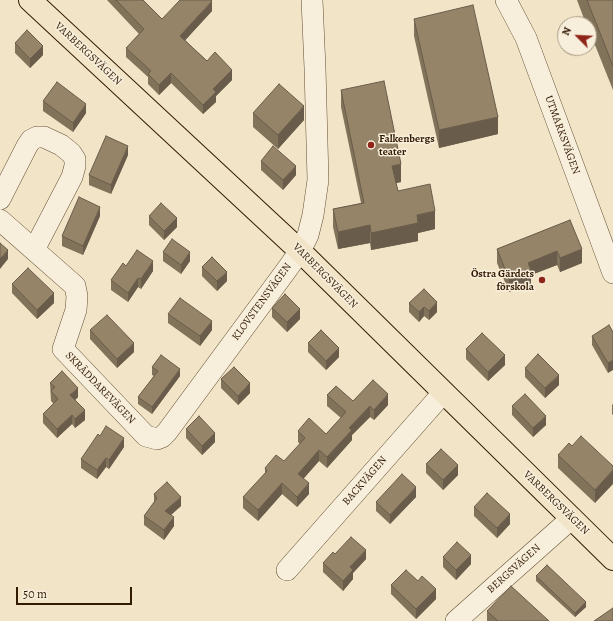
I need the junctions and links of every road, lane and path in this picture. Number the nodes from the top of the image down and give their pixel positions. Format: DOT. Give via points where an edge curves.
graph roads {
  1 [pos="30,0"];
  2 [pos="312,0"];
  3 [pos="506,0"];
  4 [pos="0,198"];
  5 [pos="0,220"];
  6 [pos="34,250"];
  7 [pos="300,251"];
  8 [pos="613,273"];
  9 [pos="443,393"];
  10 [pos="157,439"];
  11 [pos="572,518"];
  12 [pos="613,559"];
  13 [pos="287,570"];
  14 [pos="456,621"];
  1 -- 7 [label="main road, VARBERGSVÄGEN"];
  2 -- 7 [label="street, KLOVSTENSVÄGEN" via="318,180 313,215"];
  3 -- 8 [label="street, UTMARKSVÄGEN" via="526,38"];
  4 -- 6 [label="street" via="27,146 37,137 44,137 61,145 75,159 72,177"];
  5 -- 6 [label="street, SKRÄDDAREVÄGEN"];
  6 -- 10 [label="street, SKRÄDDAREVÄGEN" via="75,286 76,310 63,349 146,436"];
  7 -- 9 [label="main road, VARBERGSVÄGEN"];
  7 -- 10 [label="street, KLOVSTENSVÄGEN" via="167,432"];
  9 -- 11 [label="main road, VARBERGSVÄGEN"];
  9 -- 13 [label="street, BACKVÄGEN"];
  11 -- 12 [label="main road, VARBERGSVÄGEN"];
  11 -- 14 [label="street, BERGSVÄGEN"];
}
